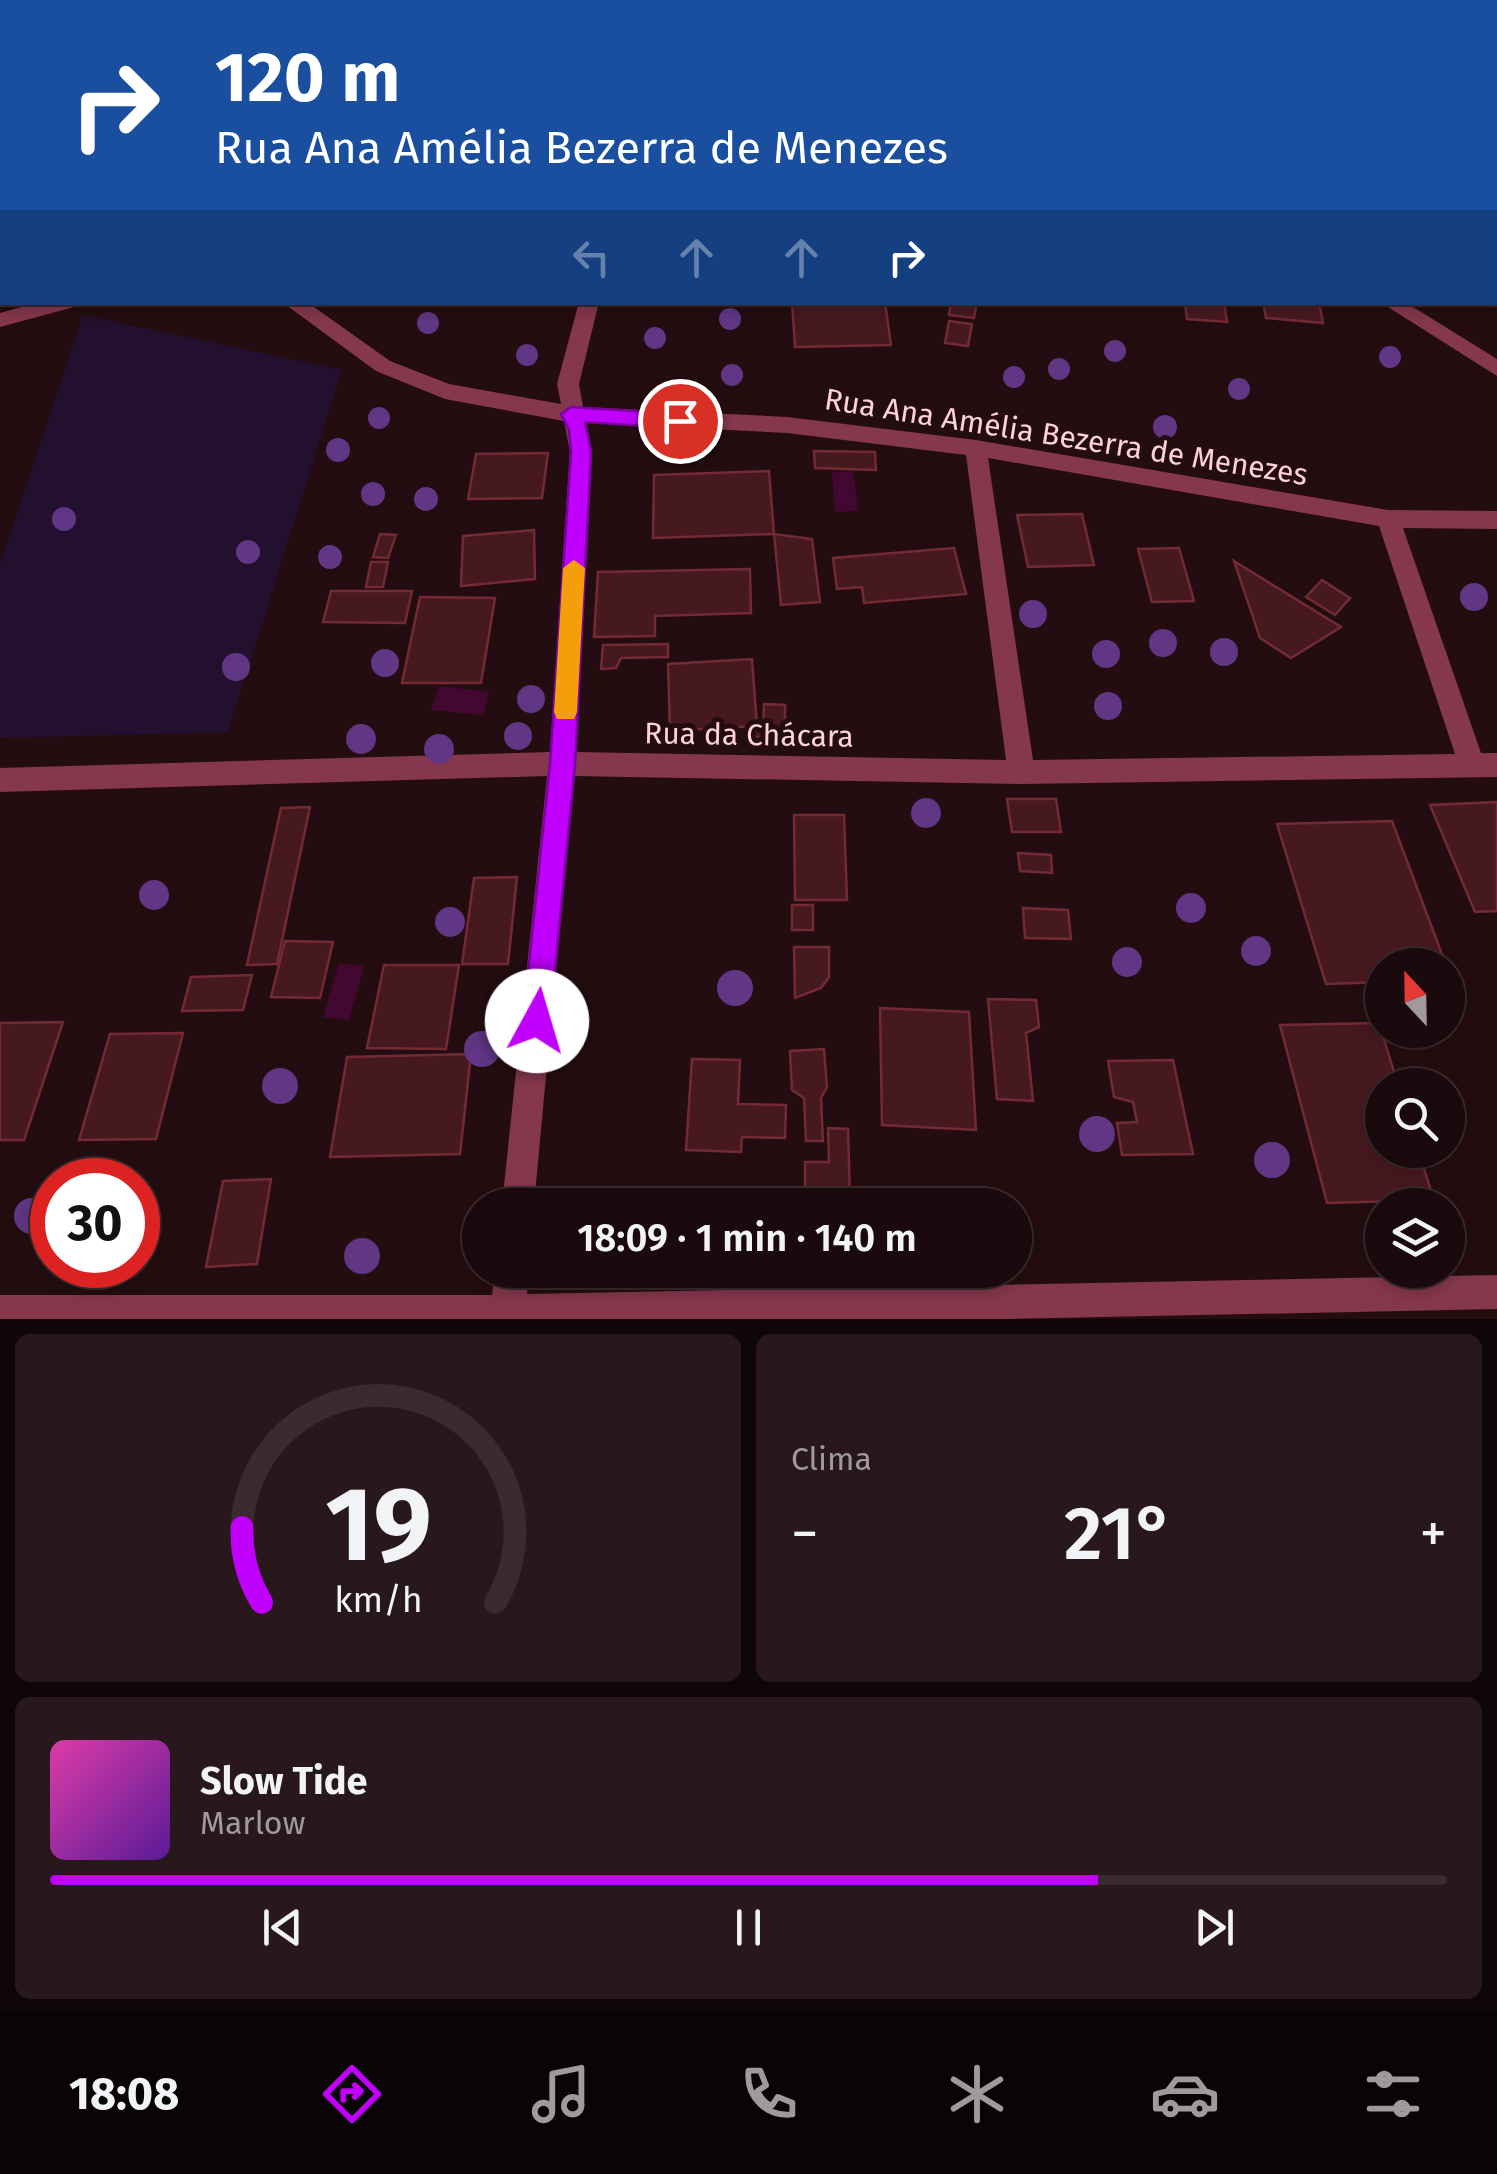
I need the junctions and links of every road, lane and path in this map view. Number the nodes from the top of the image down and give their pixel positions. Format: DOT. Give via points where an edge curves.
graph roads {
  1 [pos="56,305"];
  2 [pos="296,305"];
  3 [pos="588,305"];
  4 [pos="1395,305"];
  5 [pos="0,320"];
  6 [pos="1497,369"];
  7 [pos="571,414"];
  8 [pos="976,448"];
  9 [pos="1388,519"];
  10 [pos="1497,520"];
  11 [pos="562,764"];
  12 [pos="1484,765"];
  13 [pos="1022,772"];
  14 [pos="0,780"];
  15 [pos="520,1188"];
  16 [pos="510,1288"];
  17 [pos="1497,1292"];
  18 [pos="0,1312"];
  19 [pos="507,1316"];
  1 -- 5 [label="street"];
  2 -- 7 [label="street, Rua Ana Amélia Bezerra de Menezes" via="383,366 445,392"];
  3 -- 7 [label="street" via="568,384"];
  4 -- 6 [label="street"];
  7 -- 8 [label="street, Rua Ana Amélia Bezerra de Menezes" via="786,425"];
  7 -- 11 [label="street" via="581,452"];
  8 -- 9 [label="street, Rua Ana Amélia Bezerra de Menezes"];
  8 -- 13 [label="street"];
  9 -- 10 [label="street, Rua Ana Amélia Bezerra de Menezes"];
  9 -- 12 [label="street"];
  11 -- 13 [label="street, Rua da Chácara"];
  11 -- 14 [label="street, Rua da Chácara"];
  11 -- 15 [label="street"];
  12 -- 13 [label="street, Rua da Chácara"];
  16 -- 19 [label="street"];
  17 -- 19 [label="street"];
  18 -- 19 [label="street"];
}
